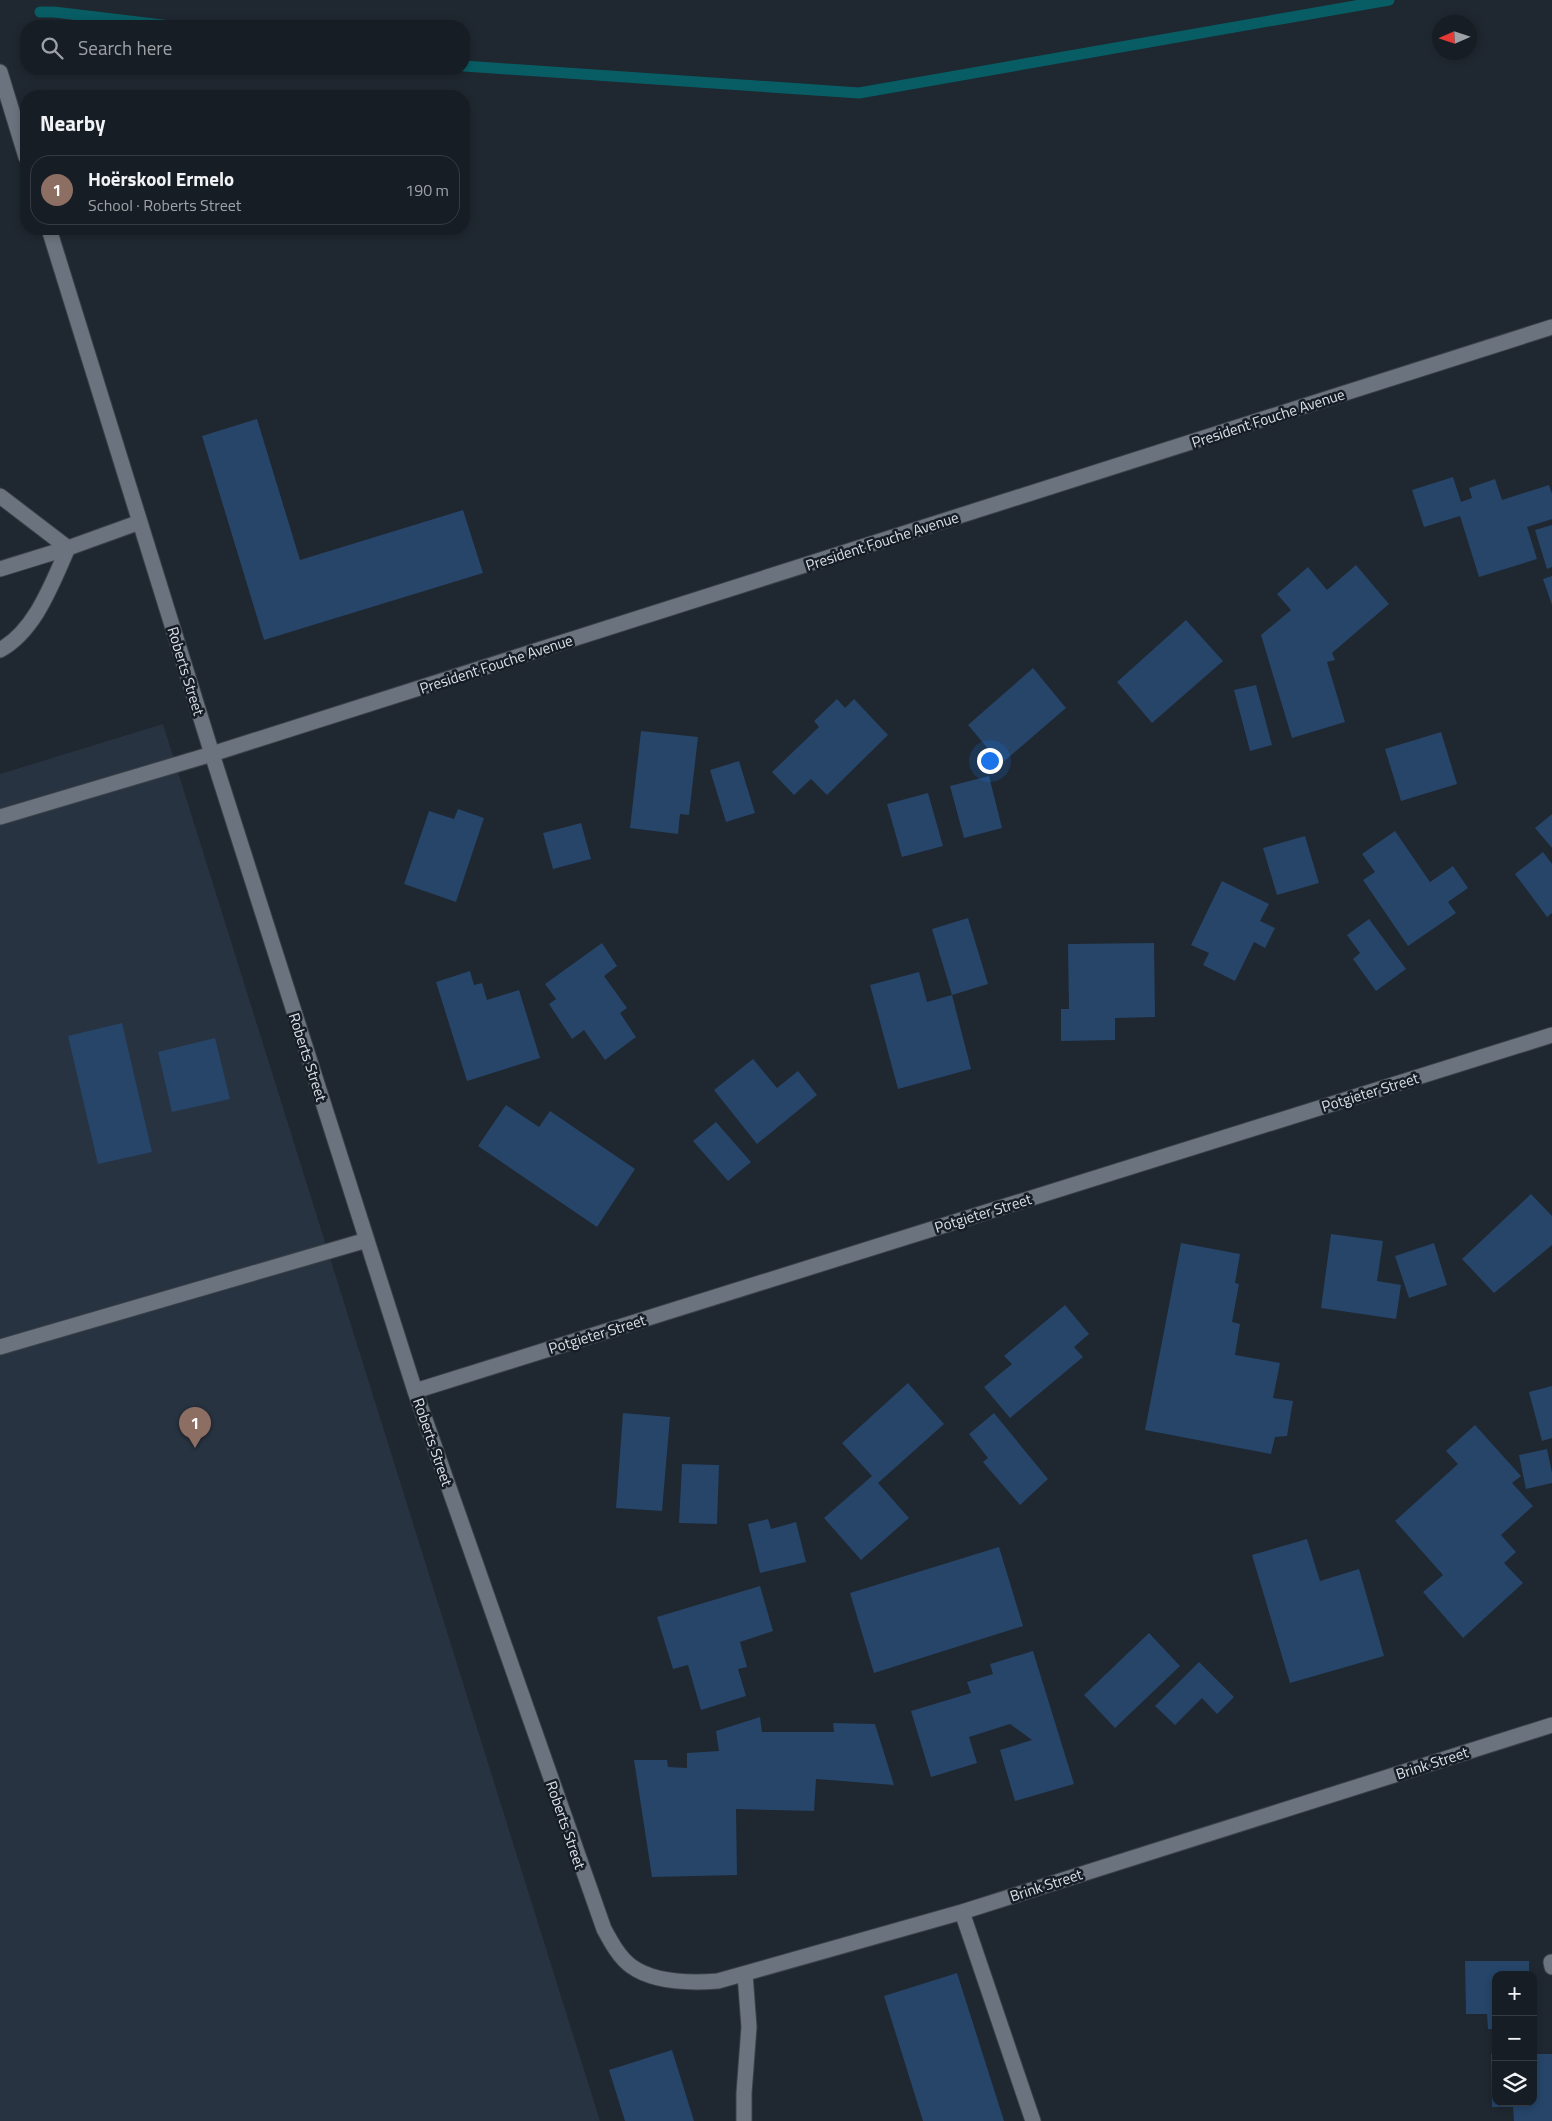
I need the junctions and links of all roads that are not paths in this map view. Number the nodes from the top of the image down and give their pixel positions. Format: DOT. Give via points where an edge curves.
graph roads {
  1 [pos="0,72"];
  2 [pos="20,137"];
  3 [pos="51,235"];
  4 [pos="1552,327"];
  5 [pos="0,496"];
  6 [pos="140,522"];
  7 [pos="68,548"];
  8 [pos="0,569"];
  9 [pos="0,650"];
  10 [pos="212,754"];
  11 [pos="0,817"];
  12 [pos="1552,1035"];
  13 [pos="367,1240"];
  14 [pos="0,1347"];
  15 [pos="415,1391"];
  16 [pos="1552,1725"];
  17 [pos="585,1880"];
  18 [pos="962,1912"];
  19 [pos="745,1974"];
  20 [pos="744,2121"];
  21 [pos="1033,2121"];
  1 -- 2 [label="street"];
  3 -- 6 [label="street, Roberts Street"];
  4 -- 10 [label="street, President Fouche Avenue"];
  5 -- 7 [label="street"];
  6 -- 7 [label="street"];
  6 -- 10 [label="street, Roberts Street"];
  7 -- 8 [label="street"];
  7 -- 9 [label="street" via="43,602 25,628"];
  10 -- 11 [label="street, President Fouche Avenue"];
  10 -- 13 [label="street, Roberts Street"];
  12 -- 15 [label="street, Potgieter Street"];
  13 -- 14 [label="street"];
  13 -- 15 [label="street, Roberts Street"];
  15 -- 17 [label="street, Roberts Street"];
  16 -- 18 [label="street, Brink Street"];
  17 -- 19 [label="street, Brink Street" via="604,1929 618,1954 632,1967 657,1977 692,1983"];
  18 -- 19 [label="street, Brink Street"];
  18 -- 21 [label="street"];
  19 -- 20 [label="street" via="749,2027"];
}
